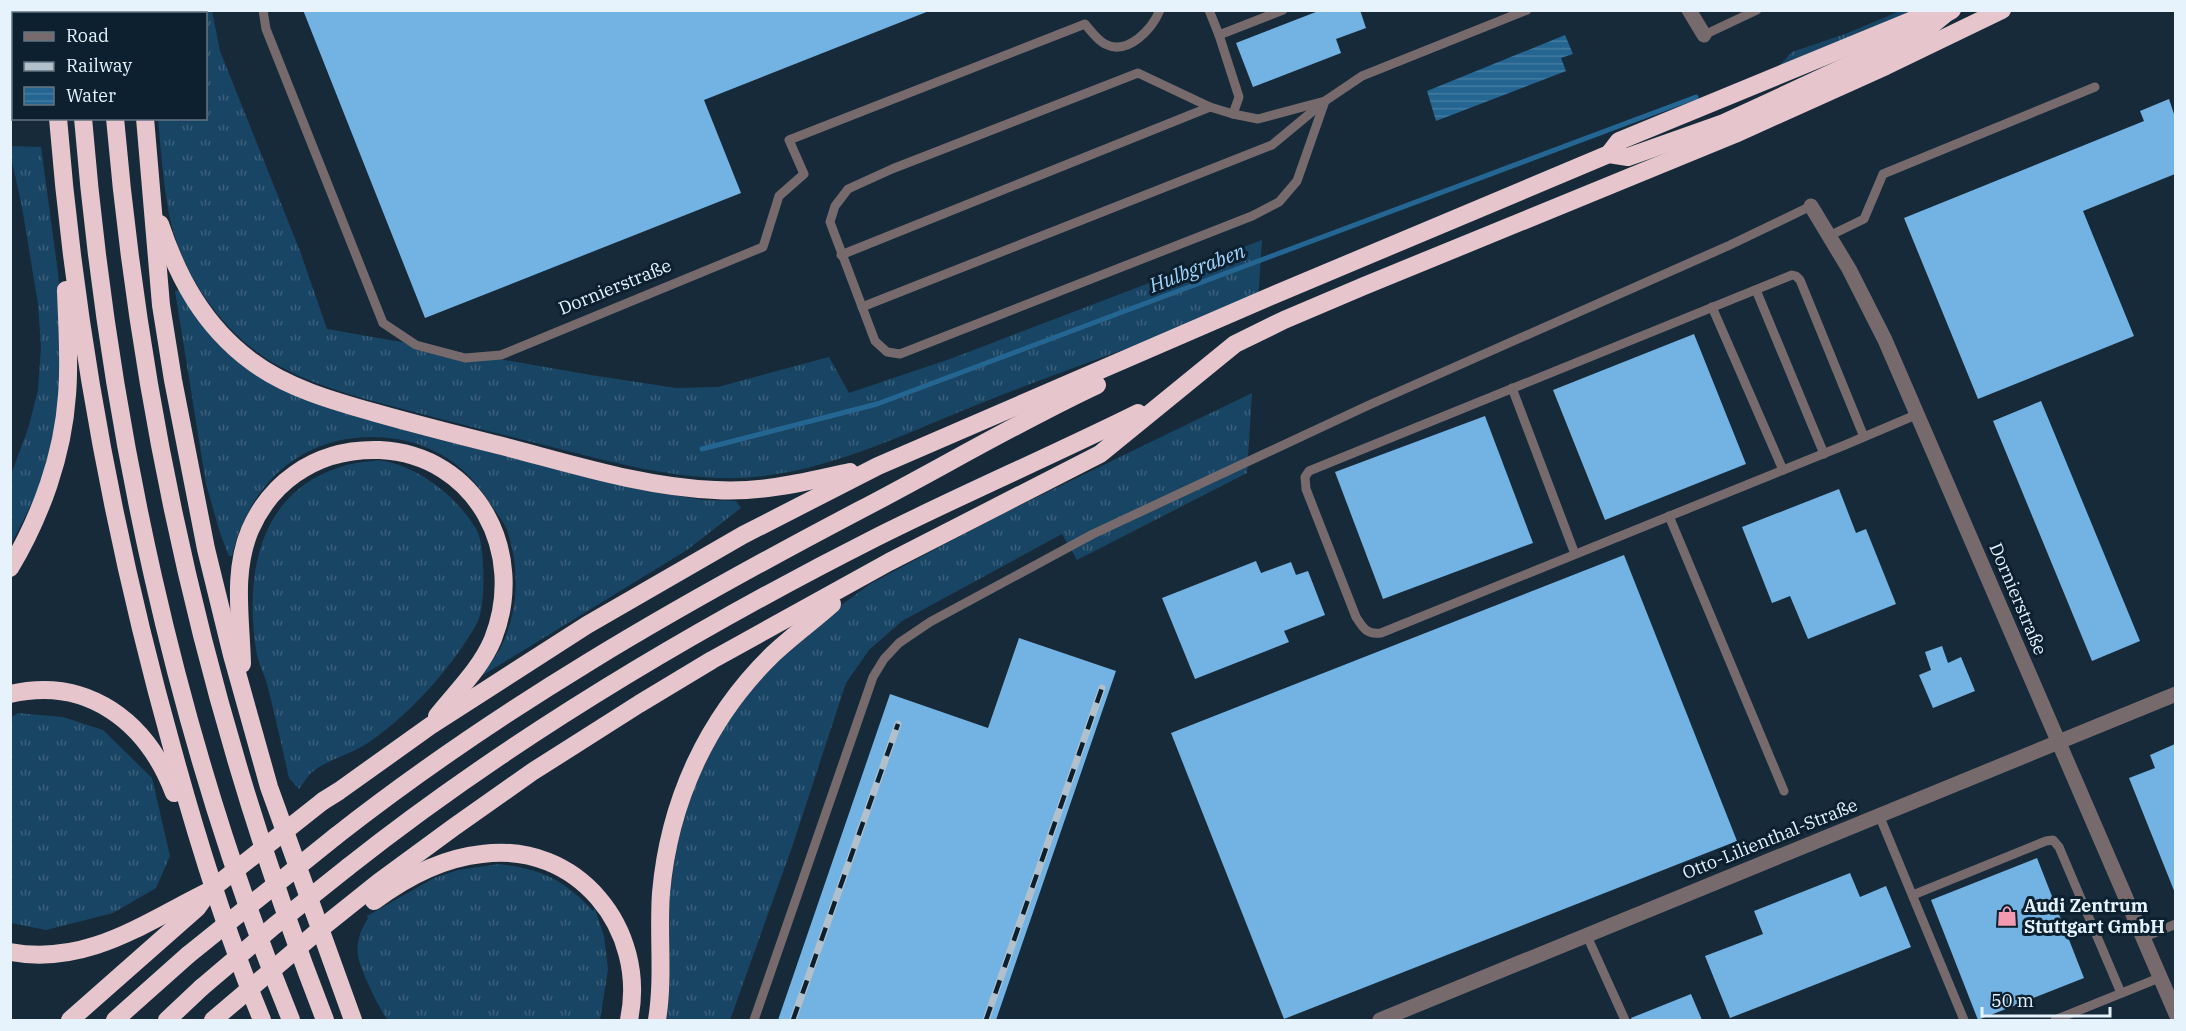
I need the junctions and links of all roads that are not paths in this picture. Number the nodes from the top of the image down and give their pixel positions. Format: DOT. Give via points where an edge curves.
graph roads {
  1 [pos="263,10"];
  2 [pos="1160,10"];
  3 [pos="1209,10"];
  4 [pos="1283,10"];
  5 [pos="1689,10"];
  6 [pos="1757,10"];
  7 [pos="2002,10"];
  8 [pos="1526,11"];
  9 [pos="1949,12"];
  10 [pos="1219,35"];
  11 [pos="1704,35"];
  12 [pos="2095,87"];
  13 [pos="1325,101"];
  14 [pos="1787,103"];
  15 [pos="1210,107"];
  16 [pos="1233,114"];
  17 [pos="58,120"];
  18 [pos="83,120"];
  19 [pos="115,120"];
  20 [pos="145,120"];
  21 [pos="1730,129"];
  22 [pos="1609,154"];
  23 [pos="153,202"];
  24 [pos="1811,206"];
  25 [pos="66,222"];
  26 [pos="1829,236"];
  27 [pos="841,255"];
  28 [pos="1756,290"];
  29 [pos="1269,297"];
  30 [pos="862,307"];
  31 [pos="1712,307"];
  32 [pos="1512,388"];
  33 [pos="1163,401"];
  34 [pos="1918,414"];
  35 [pos="1864,437"];
  36 [pos="1824,453"];
  37 [pos="878,466"];
  38 [pos="1783,470"];
  39 [pos="1669,516"];
  40 [pos="1575,554"];
  41 [pos="10,568"];
  42 [pos="862,578"];
  43 [pos="242,690"];
  44 [pos="10,694"];
  45 [pos="2175,694"];
  46 [pos="430,726"];
  47 [pos="2058,741"];
  48 [pos="1784,791"];
  49 [pos="1880,815"];
  50 [pos="200,844"];
  51 [pos="1913,895"];
  52 [pos="362,903"];
  53 [pos="174,917"];
  54 [pos="2175,924"];
  55 [pos="1587,936"];
  56 [pos="2142,938"];
  57 [pos="10,952"];
  58 [pos="2159,978"];
  59 [pos="2121,993"];
  60 [pos="2175,1014"];
  61 [pos="70,1020"];
  62 [pos="115,1020"];
  63 [pos="167,1020"];
  64 [pos="212,1020"];
  65 [pos="262,1020"];
  66 [pos="291,1020"];
  67 [pos="325,1020"];
  68 [pos="353,1020"];
  69 [pos="629,1020"];
  70 [pos="657,1020"];
  71 [pos="754,1020"];
  72 [pos="1380,1020"];
  73 [pos="1625,1020"];
  74 [pos="1964,1020"];
  75 [pos="2055,1020"];
  1 -- 2 [label="lane, Dornierstraße" via="266,29 383,323 416,345 465,358 501,355 763,247 779,196 804,174 789,140 1085,24 1107,46 1134,42 1147,31"];
  3 -- 10 [label="lane"];
  4 -- 10 [label="lane"];
  5 -- 11 [label="street"];
  6 -- 11 [label="lane"];
  7 -- 14 [label="highway"];
  8 -- 13 [label="lane" via="1362,76"];
  9 -- 14 [label="highway" via="1927,29"];
  9 -- 22 [label="highway" via="1920,17 1772,77 1619,141"];
  10 -- 16 [label="lane" via="1239,97"];
  12 -- 26 [label="lane" via="1883,174 1864,219"];
  13 -- 16 [label="lane" via="1258,119"];
  13 -- 30 [label="lane" via="1272,145"];
  13 -- 30 [label="lane" via="1297,182 1279,202 1252,216 900,354 886,352 875,341"];
  14 -- 21 [label="highway"];
  15 -- 16 [label="lane"];
  15 -- 27 [label="lane"];
  15 -- 27 [label="lane" via="1138,73 892,169 848,189 835,206 830,222"];
  17 -- 25 [label="highway"];
  18 -- 66 [label="highway" via="111,349 154,579 219,814"];
  19 -- 67 [label="highway" via="144,358 187,581 250,810"];
  20 -- 23 [label="highway"];
  21 -- 22 [label="highway" via="1628,157"];
  21 -- 33 [label="highway" via="1284,320 1235,344"];
  22 -- 29 [label="highway"];
  23 -- 37 [label="highway" via="174,263 199,309 252,362 305,390 410,423 599,471 686,487 755,490"];
  23 -- 43 [label="highway" via="157,269 177,400 206,549"];
  24 -- 26 [label="street, Dornierstraße"];
  24 -- 71 [label="lane" via="1093,534 980,593 899,643 873,677"];
  25 -- 41 [label="highway" via="65,418 43,500"];
  25 -- 50 [label="highway" via="115,518 147,657"];
  26 -- 34 [label="street, Dornierstraße" via="1885,340"];
  27 -- 30 [label="lane"];
  28 -- 31 [label="lane"];
  28 -- 35 [label="lane" via="1792,275 1800,280"];
  28 -- 36 [label="lane"];
  29 -- 37 [label="highway"];
  29 -- 62 [label="highway, bridge" via="1044,410 659,619 502,716 336,836"];
  31 -- 32 [label="lane"];
  31 -- 38 [label="lane"];
  32 -- 40 [label="lane"];
  32 -- 40 [label="lane" via="1309,471 1306,489 1356,617 1373,634"];
  33 -- 42 [label="highway" via="1100,453"];
  33 -- 63 [label="highway, bridge" via="878,537 640,667 447,792 348,867"];
  34 -- 35 [label="lane"];
  34 -- 47 [label="street, Dornierstraße"];
  35 -- 36 [label="lane"];
  36 -- 38 [label="lane"];
  37 -- 46 [label="highway" via="647,589"];
  38 -- 39 [label="lane"];
  39 -- 40 [label="lane"];
  39 -- 48 [label="lane"];
  42 -- 52 [label="highway" via="712,660 581,740 454,827"];
  42 -- 70 [label="highway" via="753,675 720,717 696,760 666,854"];
  43 -- 46 [label="highway" via="239,578 243,552 258,514 271,496 307,465 362,449 396,451 442,469 474,497 495,529 503,560 502,610 492,640 474,671"];
  43 -- 68 [label="highway" via="269,787"];
  44 -- 50 [label="highway" via="36,690 68,692 112,710 153,750"];
  45 -- 47 [label="street, Otto-Lilienthal-Straße"];
  46 -- 53 [label="highway, bridge" via="323,801 209,891 197,908"];
  47 -- 49 [label="street, Otto-Lilienthal-Straße"];
  47 -- 56 [label="street, Dornierstraße"];
  49 -- 51 [label="lane"];
  49 -- 55 [label="street, Otto-Lilienthal-Straße"];
  50 -- 65 [label="highway"];
  51 -- 59 [label="lane" via="2053,840"];
  51 -- 74 [label="lane"];
  52 -- 64 [label="highway, bridge" via="355,913 331,922"];
  52 -- 69 [label="highway" via="425,870 465,856 515,853 551,863 585,884 620,931 632,975"];
  53 -- 57 [label="highway" via="80,950 42,955"];
  53 -- 61 [label="highway"];
  54 -- 56 [label="lane"];
  55 -- 72 [label="street, Otto-Lilienthal-Straße"];
  55 -- 73 [label="lane"];
  56 -- 58 [label="street, Dornierstraße"];
  58 -- 59 [label="lane"];
  58 -- 60 [label="street, Dornierstraße"];
  59 -- 75 [label="lane"];
}
